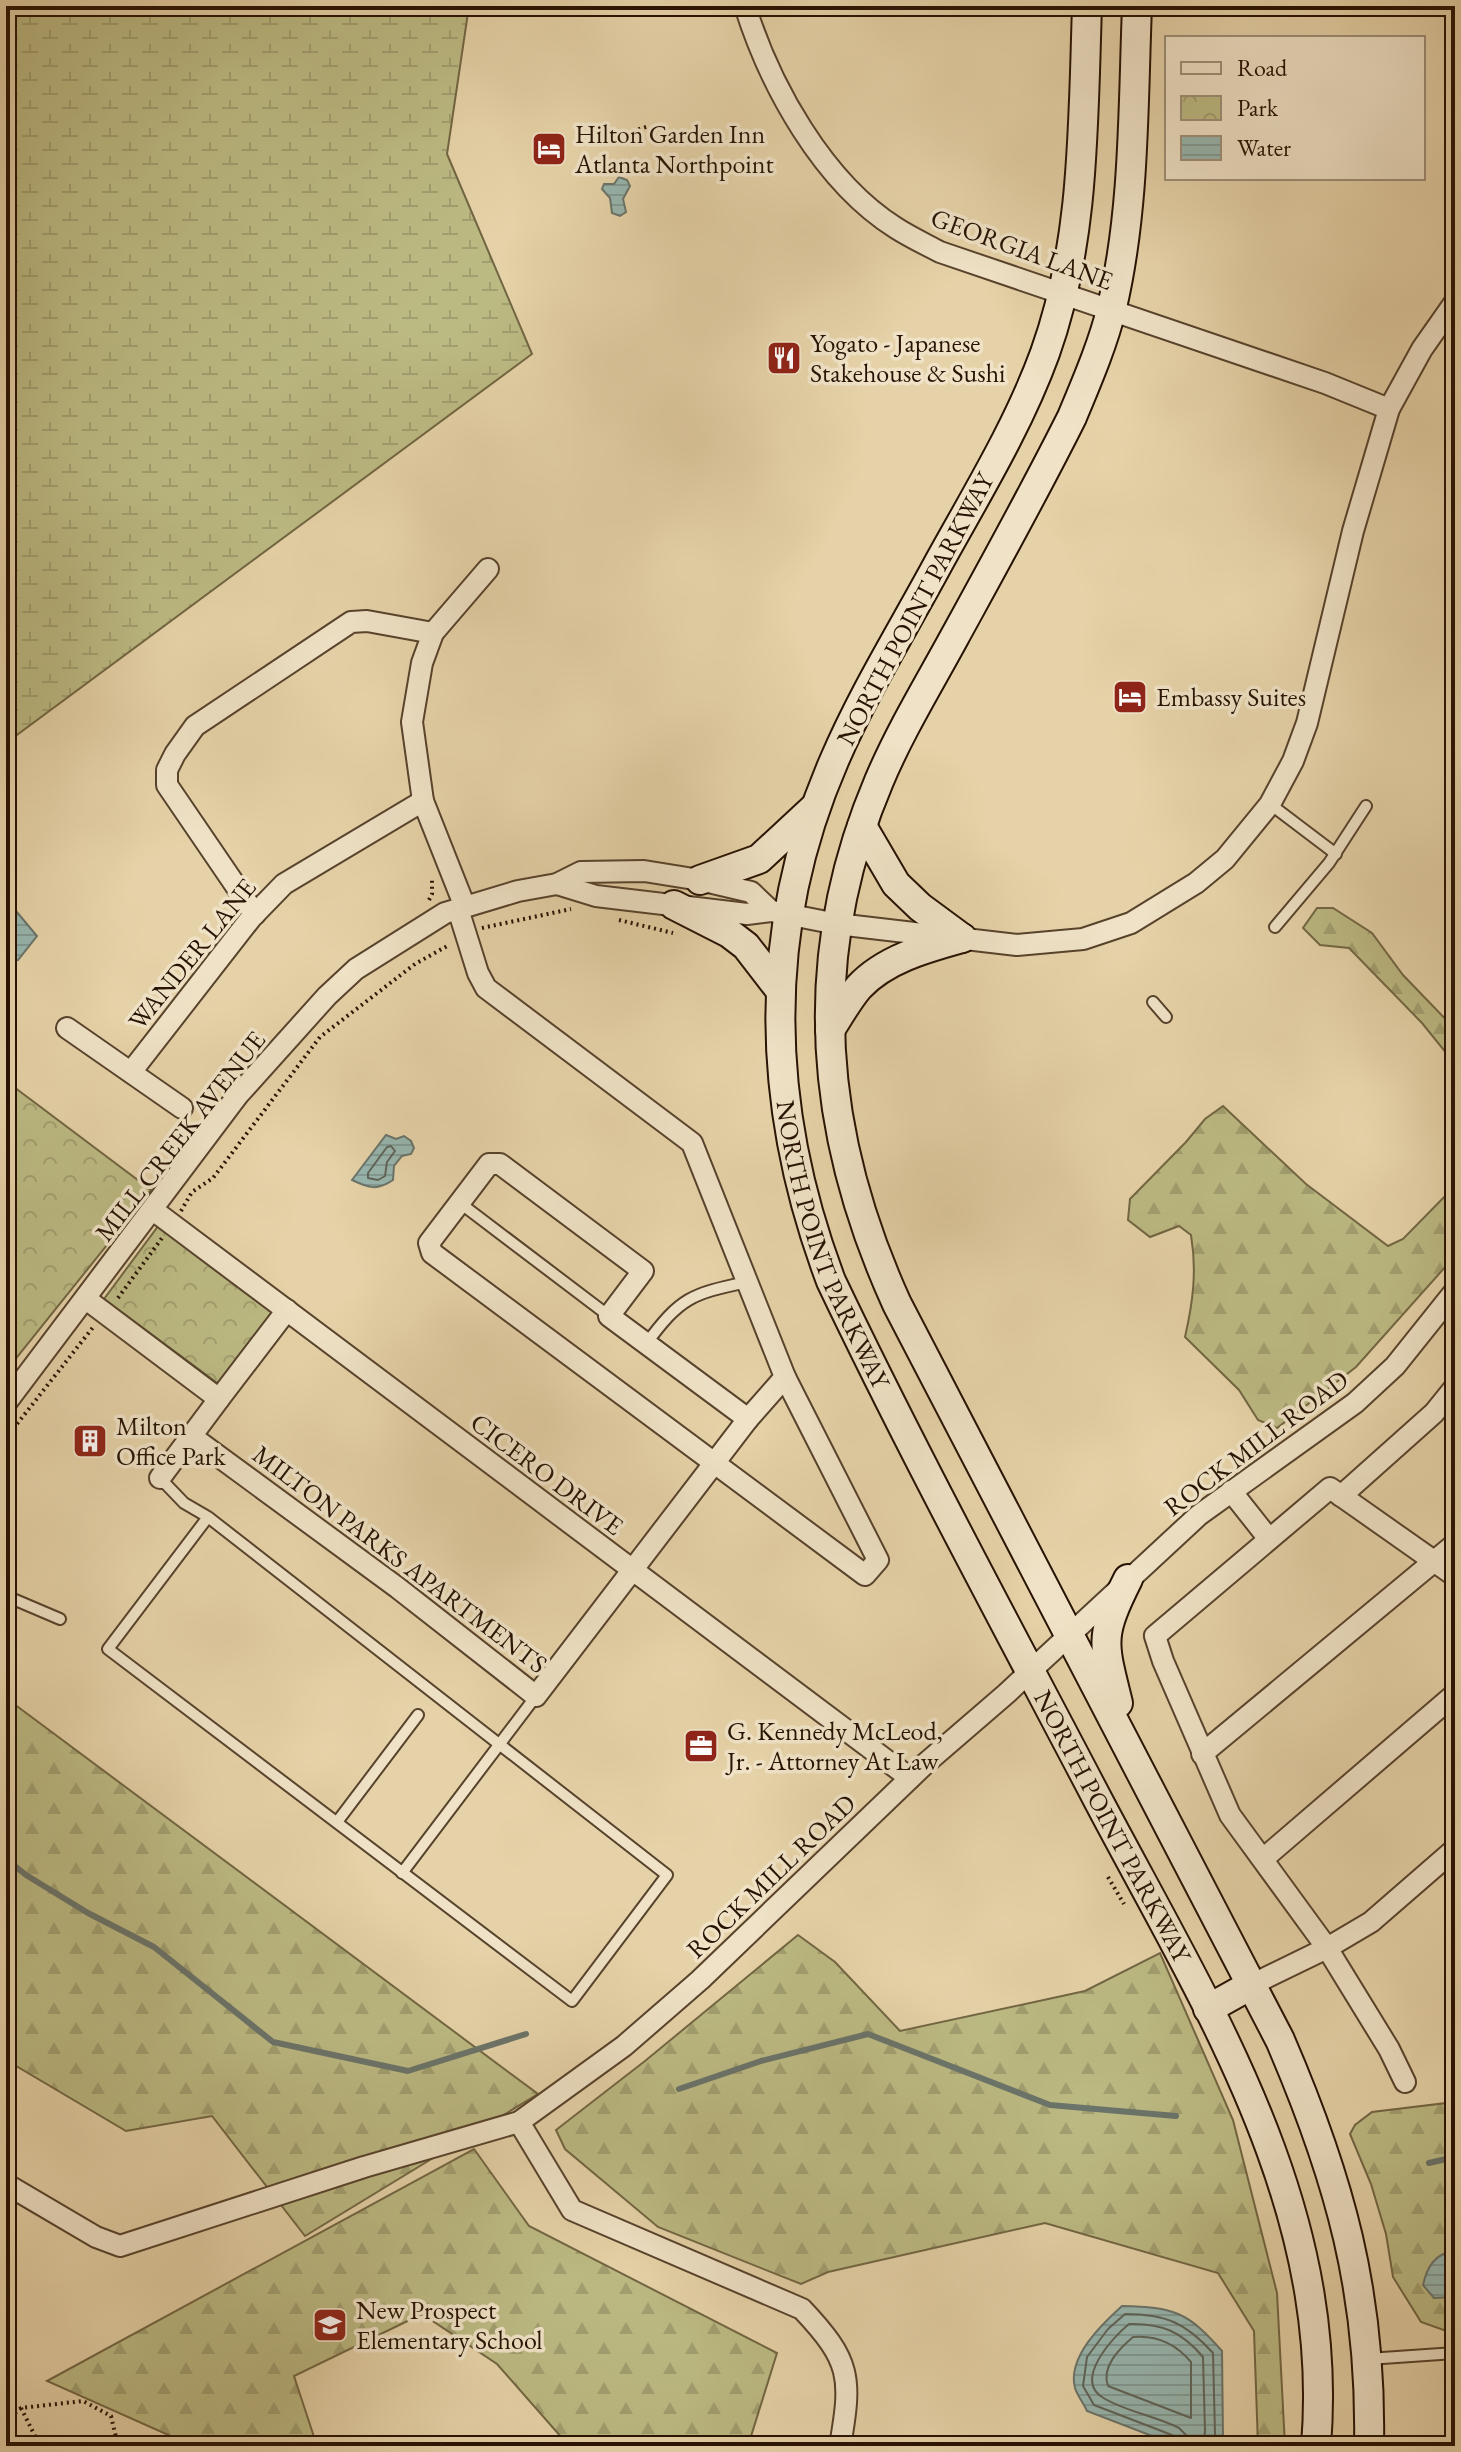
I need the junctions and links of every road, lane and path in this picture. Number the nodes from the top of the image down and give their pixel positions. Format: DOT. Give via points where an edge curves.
graph roads {
  1 [pos="745,6"];
  2 [pos="1087,6"];
  3 [pos="1137,6"];
  4 [pos="649,126"];
  5 [pos="627,133"];
  6 [pos="1064,292"];
  7 [pos="1455,302"];
  8 [pos="1111,309"];
  9 [pos="1389,409"];
  10 [pos="488,569"];
  11 [pos="433,633"];
  12 [pos="423,801"];
  13 [pos="1270,804"];
  14 [pos="817,805"];
  15 [pos="1366,806"];
  16 [pos="862,826"];
  17 [pos="1336,854"];
  18 [pos="700,880"];
  19 [pos="557,884"];
  20 [pos="674,905"];
  21 [pos="461,908"];
  22 [pos="571,909"];
  23 [pos="780,912"];
  24 [pos="255,914"];
  25 [pos="614,919"];
  26 [pos="837,924"];
  27 [pos="1275,927"];
  28 [pos="466,935"];
  29 [pos="687,936"];
  30 [pos="962,938"];
  31 [pos="780,990"];
  32 [pos="1153,1002"];
  33 [pos="1166,1017"];
  34 [pos="67,1028"];
  35 [pos="830,1030"];
  36 [pos="131,1072"];
  37 [pos="182,1108"];
  38 [pos="460,1203"];
  39 [pos="153,1210"];
  40 [pos="172,1225"];
  41 [pos="747,1282"];
  42 [pos="1455,1291"];
  43 [pos="86,1299"];
  44 [pos="287,1310"];
  45 [pos="104,1312"];
  46 [pos="609,1316"];
  47 [pos="646,1344"];
  48 [pos="785,1377"];
  49 [pos="1455,1387"];
  50 [pos="219,1399"];
  51 [pos="6,1403"];
  52 [pos="748,1419"];
  53 [pos="191,1436"];
  54 [pos="6,1438"];
  55 [pos="714,1463"];
  56 [pos="160,1478"];
  57 [pos="1231,1491"];
  58 [pos="1341,1496"];
  59 [pos="208,1517"];
  60 [pos="1269,1539"];
  61 [pos="1455,1544"];
  62 [pos="1433,1561"];
  63 [pos="633,1570"];
  64 [pos="1455,1576"];
  65 [pos="1128,1579"];
  66 [pos="6,1596"];
  67 [pos="60,1619"];
  68 [pos="1070,1633"];
  69 [pos="1031,1670"];
  70 [pos="1455,1694"];
  71 [pos="536,1696"];
  72 [pos="418,1715"];
  73 [pos="499,1743"];
  74 [pos="1128,1747"];
  75 [pos="1202,1754"];
  76 [pos="910,1778"];
  77 [pos="337,1822"];
  78 [pos="1455,1849"];
  79 [pos="1263,1859"];
  80 [pos="402,1873"];
  81 [pos="1108,1877"];
  82 [pos="1124,1904"];
  83 [pos="1327,1948"];
  84 [pos="1251,1985"];
  85 [pos="1208,2009"];
  86 [pos="1405,2082"];
  87 [pos="519,2122"];
  88 [pos="6,2184"];
  89 [pos="1455,2353"];
  90 [pos="1366,2359"];
  91 [pos="21,2408"];
  92 [pos="6,2421"];
  93 [pos="36,2438"];
  94 [pos="118,2446"];
  95 [pos="840,2446"];
  96 [pos="1316,2446"];
  97 [pos="1369,2446"];
  1 -- 6 [label="street, GEORGIA LANE" via="768,71 795,120 859,197 894,228 940,252"];
  2 -- 6 [label="street, NORTH POINT PARKWAY" via="1078,210"];
  3 -- 8 [label="street, NORTH POINT PARKWAY" via="1126,226"];
  4 -- 5 [label="path"];
  6 -- 8 [label="street, GEORGIA LANE"];
  6 -- 14 [label="street, NORTH POINT PARKWAY" via="1045,354 1017,417 853,721"];
  7 -- 9 [label="street"];
  8 -- 9 [label="street, GEORGIA LANE"];
  8 -- 16 [label="street, NORTH POINT PARKWAY" via="1072,417 894,749"];
  9 -- 13 [label="street" via="1353,531 1307,723"];
  10 -- 11 [label="street"];
  11 -- 12 [label="street" via="412,722"];
  11 -- 24 [label="street" via="351,622 195,726 175,754 167,785"];
  12 -- 21 [label="street"];
  12 -- 24 [label="street, WANDER LANE" via="284,884"];
  13 -- 17 [label="lane"];
  13 -- 30 [label="street" via="1225,859 1131,923 1083,939 1017,945"];
  14 -- 18 [label="street" via="759,859"];
  14 -- 23 [label="street, NORTH POINT PARKWAY"];
  15 -- 17 [label="lane"];
  16 -- 26 [label="street, NORTH POINT PARKWAY"];
  16 -- 30 [label="street" via="896,884"];
  17 -- 27 [label="lane"];
  18 -- 19 [label="street, MILL CREEK AVENUE" via="605,871 581,872"];
  18 -- 23 [label="street, MILL CREEK AVENUE" via="751,892"];
  19 -- 20 [label="street, MILL CREEK AVENUE" via="596,896"];
  19 -- 21 [label="street, MILL CREEK AVENUE"];
  20 -- 23 [label="street, MILL CREEK AVENUE" via="747,914"];
  20 -- 31 [label="street" via="746,946"];
  21 -- 28 [label="street"];
  21 -- 39 [label="street, MILL CREEK AVENUE" via="356,969 327,996 238,1095"];
  22 -- 28 [label="path"];
  23 -- 26 [label="street"];
  23 -- 31 [label="street, NORTH POINT PARKWAY"];
  24 -- 36 [label="street, WANDER LANE"];
  25 -- 29 [label="path"];
  26 -- 30 [label="street"];
  26 -- 35 [label="street, NORTH POINT PARKWAY"];
  28 -- 40 [label="path" via="415,964 320,1037 213,1178 192,1192"];
  28 -- 41 [label="street" via="486,988 692,1143"];
  30 -- 35 [label="street" via="916,951 876,973"];
  31 -- 69 [label="street, NORTH POINT PARKWAY" via="787,1122 816,1241 845,1311"];
  32 -- 33 [label="lane"];
  34 -- 36 [label="street"];
  35 -- 68 [label="street, NORTH POINT PARKWAY" via="841,1139 878,1262"];
  36 -- 37 [label="street"];
  38 -- 46 [label="lane"];
  38 -- 46 [label="street" via="489,1164 500,1164 643,1271"];
  38 -- 55 [label="street" via="429,1243 432,1253"];
  39 -- 40 [label="street, CICERO DRIVE"];
  39 -- 43 [label="street, MILL CREEK AVENUE"];
  40 -- 44 [label="street, CICERO DRIVE"];
  40 -- 45 [label="path"];
  41 -- 47 [label="lane" via="682,1302"];
  41 -- 48 [label="street"];
  42 -- 57 [label="street, ROCK MILL ROAD" via="1395,1366 1355,1403"];
  43 -- 45 [label="street"];
  43 -- 51 [label="street, MILL CREEK AVENUE"];
  44 -- 50 [label="street"];
  44 -- 63 [label="street, CICERO DRIVE"];
  45 -- 50 [label="street"];
  45 -- 54 [label="path"];
  46 -- 47 [label="street"];
  47 -- 52 [label="street"];
  48 -- 52 [label="street, MILTON PARKS APARTMENTS"];
  48 -- 55 [label="street" via="878,1560 865,1575"];
  49 -- 58 [label="street" via="1434,1413"];
  50 -- 53 [label="street"];
  52 -- 55 [label="street, MILTON PARKS APARTMENTS"];
  53 -- 56 [label="street"];
  53 -- 71 [label="street, MILTON PARKS APARTMENTS"];
  55 -- 63 [label="street, MILTON PARKS APARTMENTS"];
  56 -- 59 [label="lane" via="184,1503"];
  57 -- 60 [label="street"];
  57 -- 65 [label="street, ROCK MILL ROAD"];
  58 -- 60 [label="street" via="1330,1488"];
  58 -- 62 [label="street"];
  59 -- 73 [label="lane"];
  59 -- 77 [label="lane" via="108,1649"];
  60 -- 75 [label="street" via="1155,1636"];
  61 -- 62 [label="street"];
  62 -- 64 [label="street"];
  62 -- 75 [label="street"];
  63 -- 71 [label="street, MILTON PARKS APARTMENTS"];
  63 -- 76 [label="street, CICERO DRIVE"];
  65 -- 68 [label="street, ROCK MILL ROAD"];
  65 -- 74 [label="street" via="1105,1635"];
  66 -- 67 [label="lane"];
  68 -- 69 [label="street, ROCK MILL ROAD"];
  68 -- 74 [label="street, NORTH POINT PARKWAY"];
  69 -- 76 [label="street, ROCK MILL ROAD"];
  69 -- 85 [label="street, NORTH POINT PARKWAY"];
  70 -- 79 [label="street"];
  71 -- 73 [label="lane"];
  72 -- 77 [label="lane"];
  73 -- 80 [label="lane"];
  73 -- 80 [label="lane" via="667,1875 605,1960 572,2001"];
  74 -- 84 [label="street, NORTH POINT PARKWAY"];
  75 -- 79 [label="street" via="1230,1815"];
  76 -- 87 [label="street, ROCK MILL ROAD" via="689,1990 624,2046"];
  77 -- 80 [label="lane"];
  78 -- 83 [label="street" via="1371,1922"];
  79 -- 83 [label="street"];
  81 -- 82 [label="path"];
  83 -- 84 [label="street"];
  83 -- 86 [label="street"];
  84 -- 85 [label="street"];
  84 -- 90 [label="street, NORTH POINT PARKWAY" via="1301,2087 1333,2175 1355,2263"];
  85 -- 96 [label="street, NORTH POINT PARKWAY" via="1267,2134 1299,2235 1316,2351"];
  87 -- 88 [label="street, ROCK MILL ROAD" via="120,2246"];
  87 -- 95 [label="street" via="572,2210 802,2309 830,2339 841,2360 849,2398"];
  89 -- 90 [label="lane"];
  90 -- 97 [label="street, NORTH POINT PARKWAY"];
  91 -- 92 [label="path"];
  91 -- 93 [label="path"];
  91 -- 94 [label="path" via="83,2401 111,2416"];
}
